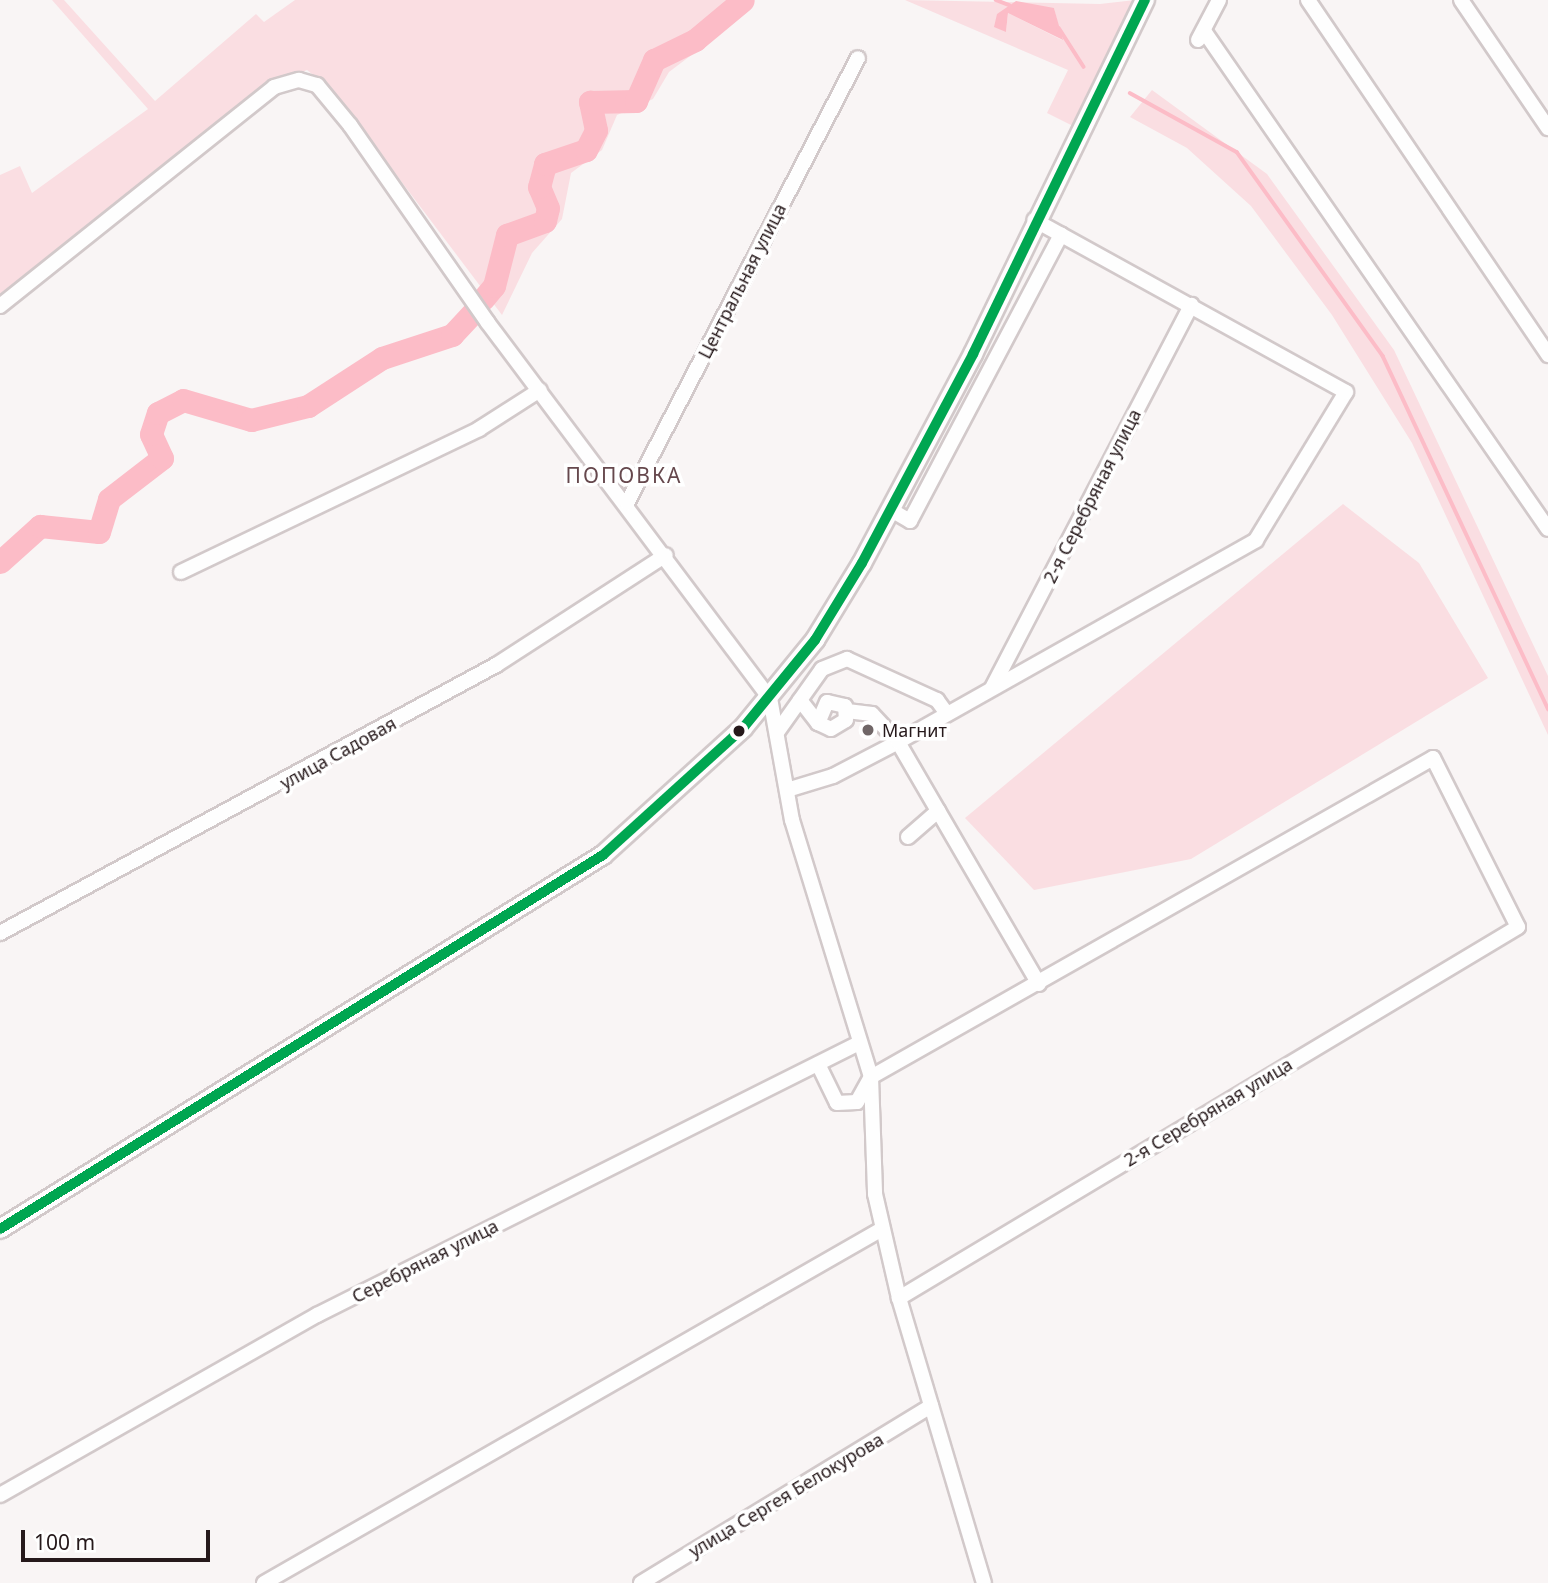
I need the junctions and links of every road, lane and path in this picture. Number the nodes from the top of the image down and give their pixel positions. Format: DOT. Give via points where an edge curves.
graph roads {
  1 [pos="1145,0"];
  2 [pos="1219,0"];
  3 [pos="1308,0"];
  4 [pos="1461,0"];
  5 [pos="858,58"];
  6 [pos="1548,128"];
  7 [pos="1034,220"];
  8 [pos="1061,234"];
  9 [pos="1191,305"];
  10 [pos="0,306"];
  11 [pos="1548,355"];
  12 [pos="540,390"];
  13 [pos="627,503"];
  14 [pos="891,510"];
  15 [pos="1548,529"];
  16 [pos="666,555"];
  17 [pos="181,572"];
  18 [pos="992,688"];
  19 [pos="770,698"];
  20 [pos="800,700"];
  21 [pos="847,711"];
  22 [pos="947,714"];
  23 [pos="818,723"];
  24 [pos="778,731"];
  25 [pos="898,742"];
  26 [pos="787,790"];
  27 [pos="938,811"];
  28 [pos="908,837"];
  29 [pos="0,933"];
  30 [pos="1038,984"];
  31 [pos="859,1043"];
  32 [pos="818,1064"];
  33 [pos="871,1077"];
  34 [pos="0,1229"];
  35 [pos="882,1229"];
  36 [pos="899,1298"];
  37 [pos="931,1406"];
  38 [pos="0,1495"];
  39 [pos="264,1583"];
  40 [pos="641,1583"];
  41 [pos="983,1583"];
  1 -- 7 [label="street"];
  2 -- 15 [label="street" via="1201,36"];
  3 -- 11 [label="street"];
  4 -- 6 [label="street"];
  5 -- 13 [label="street, Центральная улица"];
  7 -- 8 [label="street"];
  7 -- 14 [label="street"];
  8 -- 9 [label="street"];
  8 -- 14 [label="street" via="909,521"];
  9 -- 18 [label="street, 2-я Серебряная улица"];
  9 -- 18 [label="street" via="1346,392 1256,540"];
  10 -- 12 [label="street" via="274,87 299,80 317,85 350,125"];
  12 -- 13 [label="street"];
  12 -- 17 [label="street" via="479,429"];
  13 -- 16 [label="street"];
  14 -- 19 [label="street" via="825,625"];
  16 -- 19 [label="street"];
  16 -- 29 [label="street, улица Садовая" via="485,672"];
  18 -- 22 [label="street"];
  19 -- 24 [label="street"];
  19 -- 34 [label="street" via="603,855"];
  20 -- 22 [label="street" via="822,669 847,659 937,700"];
  20 -- 23 [label="street"];
  20 -- 24 [label="street"];
  21 -- 23 [label="street" via="836,728"];
  21 -- 23 [label="street" via="839,701 827,702"];
  21 -- 25 [label="street" via="872,714"];
  22 -- 25 [label="street"];
  24 -- 26 [label="street"];
  25 -- 26 [label="street" via="833,776"];
  25 -- 27 [label="street"];
  26 -- 31 [label="street"];
  27 -- 28 [label="street"];
  27 -- 30 [label="street"];
  30 -- 33 [label="street"];
  30 -- 36 [label="street, 2-я Серебряная улица" via="1433,758 1518,927"];
  31 -- 32 [label="street, Серебряная улица"];
  31 -- 33 [label="street"];
  32 -- 33 [label="street" via="837,1103 863,1098"];
  32 -- 38 [label="street, Серебряная улица" via="317,1315"];
  33 -- 35 [label="street"];
  35 -- 36 [label="street"];
  35 -- 39 [label="street"];
  36 -- 37 [label="street"];
  37 -- 40 [label="street, улица Сергея Белокурова"];
  37 -- 41 [label="street"];
}
